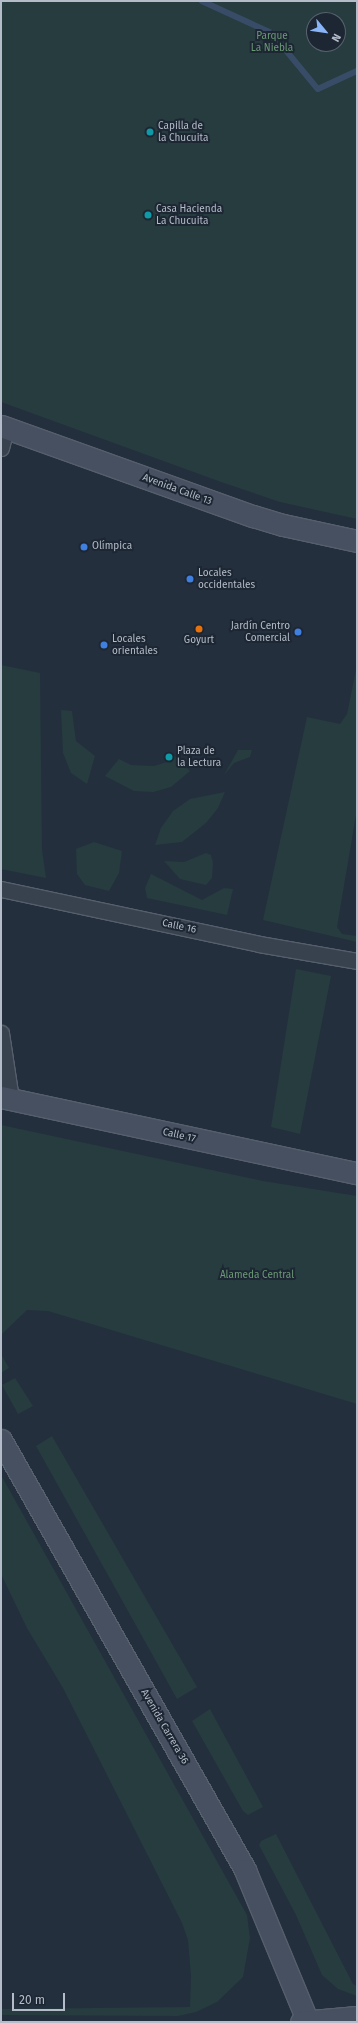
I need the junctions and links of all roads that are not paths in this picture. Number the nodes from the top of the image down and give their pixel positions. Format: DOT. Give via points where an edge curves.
graph roads {
  1 [pos="4,427"];
  2 [pos="1,448"];
  3 [pos="357,541"];
  4 [pos="1,889"];
  5 [pos="357,961"];
  6 [pos="1,1034"];
  7 [pos="6,1098"];
  8 [pos="357,1173"];
  9 [pos="1,1440"];
  10 [pos="357,2017"];
  11 [pos="306,2022"];
  1 -- 2 [label="street"];
  1 -- 3 [label="main road, Avenida Calle 13" via="246,514"];
  4 -- 5 [label="street, Calle 16" via="259,944"];
  6 -- 7 [label="street"];
  7 -- 8 [label="main road, Calle 17"];
  9 -- 11 [label="main road, Avenida Carrera 36" via="245,1870"];
  10 -- 11 [label="main road"];
}
